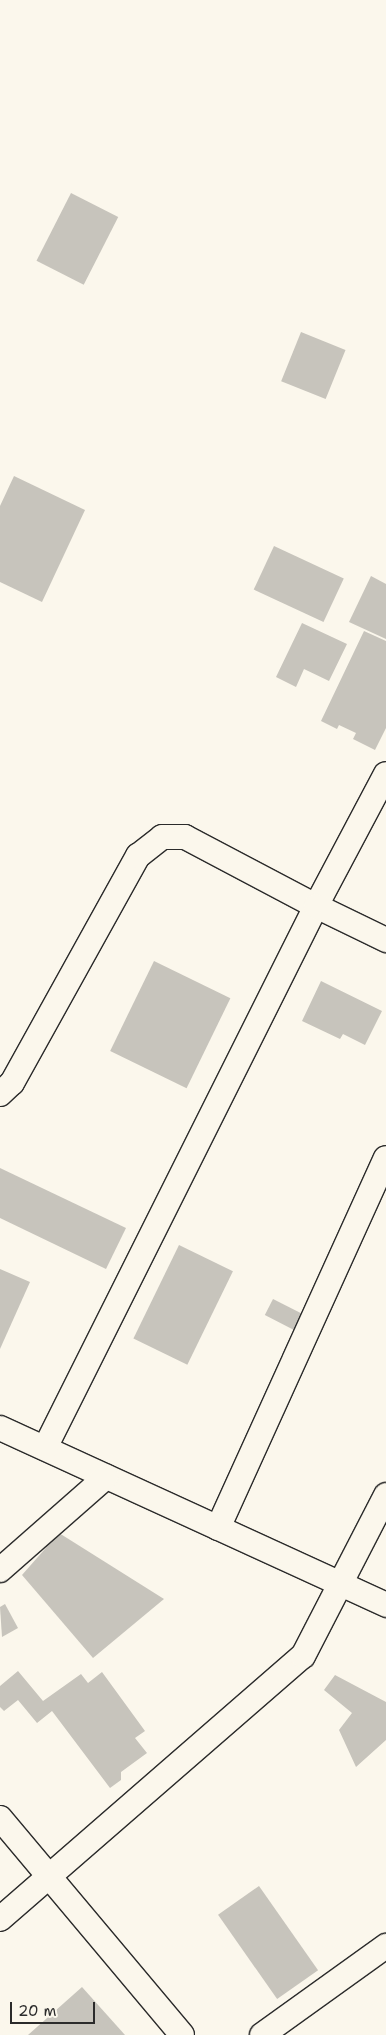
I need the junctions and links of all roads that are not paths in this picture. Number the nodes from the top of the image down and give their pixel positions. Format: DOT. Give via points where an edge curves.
graph roads {
  1 [pos="386,774"];
  2 [pos="316,906"];
  3 [pos="386,940"];
  4 [pos="0,1094"];
  5 [pos="386,1158"];
  6 [pos="0,1428"];
  7 [pos="45,1448"];
  8 [pos="106,1477"];
  9 [pos="386,1495"];
  10 [pos="218,1528"];
  11 [pos="0,1570"];
  12 [pos="342,1584"];
  13 [pos="386,1605"];
  14 [pos="0,1818"];
  15 [pos="50,1878"];
  16 [pos="0,1919"];
  17 [pos="386,1946"];
  18 [pos="182,2035"];
  19 [pos="262,2035"];
  1 -- 2 [label="street"];
  2 -- 3 [label="street"];
  2 -- 4 [label="street" via="185,837 162,837 138,856 12,1082"];
  2 -- 7 [label="street"];
  5 -- 10 [label="street"];
  6 -- 7 [label="street"];
  7 -- 8 [label="street"];
  8 -- 10 [label="street"];
  8 -- 11 [label="street"];
  9 -- 12 [label="street"];
  10 -- 12 [label="street"];
  12 -- 13 [label="street"];
  12 -- 15 [label="street" via="303,1656"];
  14 -- 15 [label="street"];
  15 -- 16 [label="street"];
  15 -- 18 [label="street"];
  17 -- 19 [label="street"];
}
